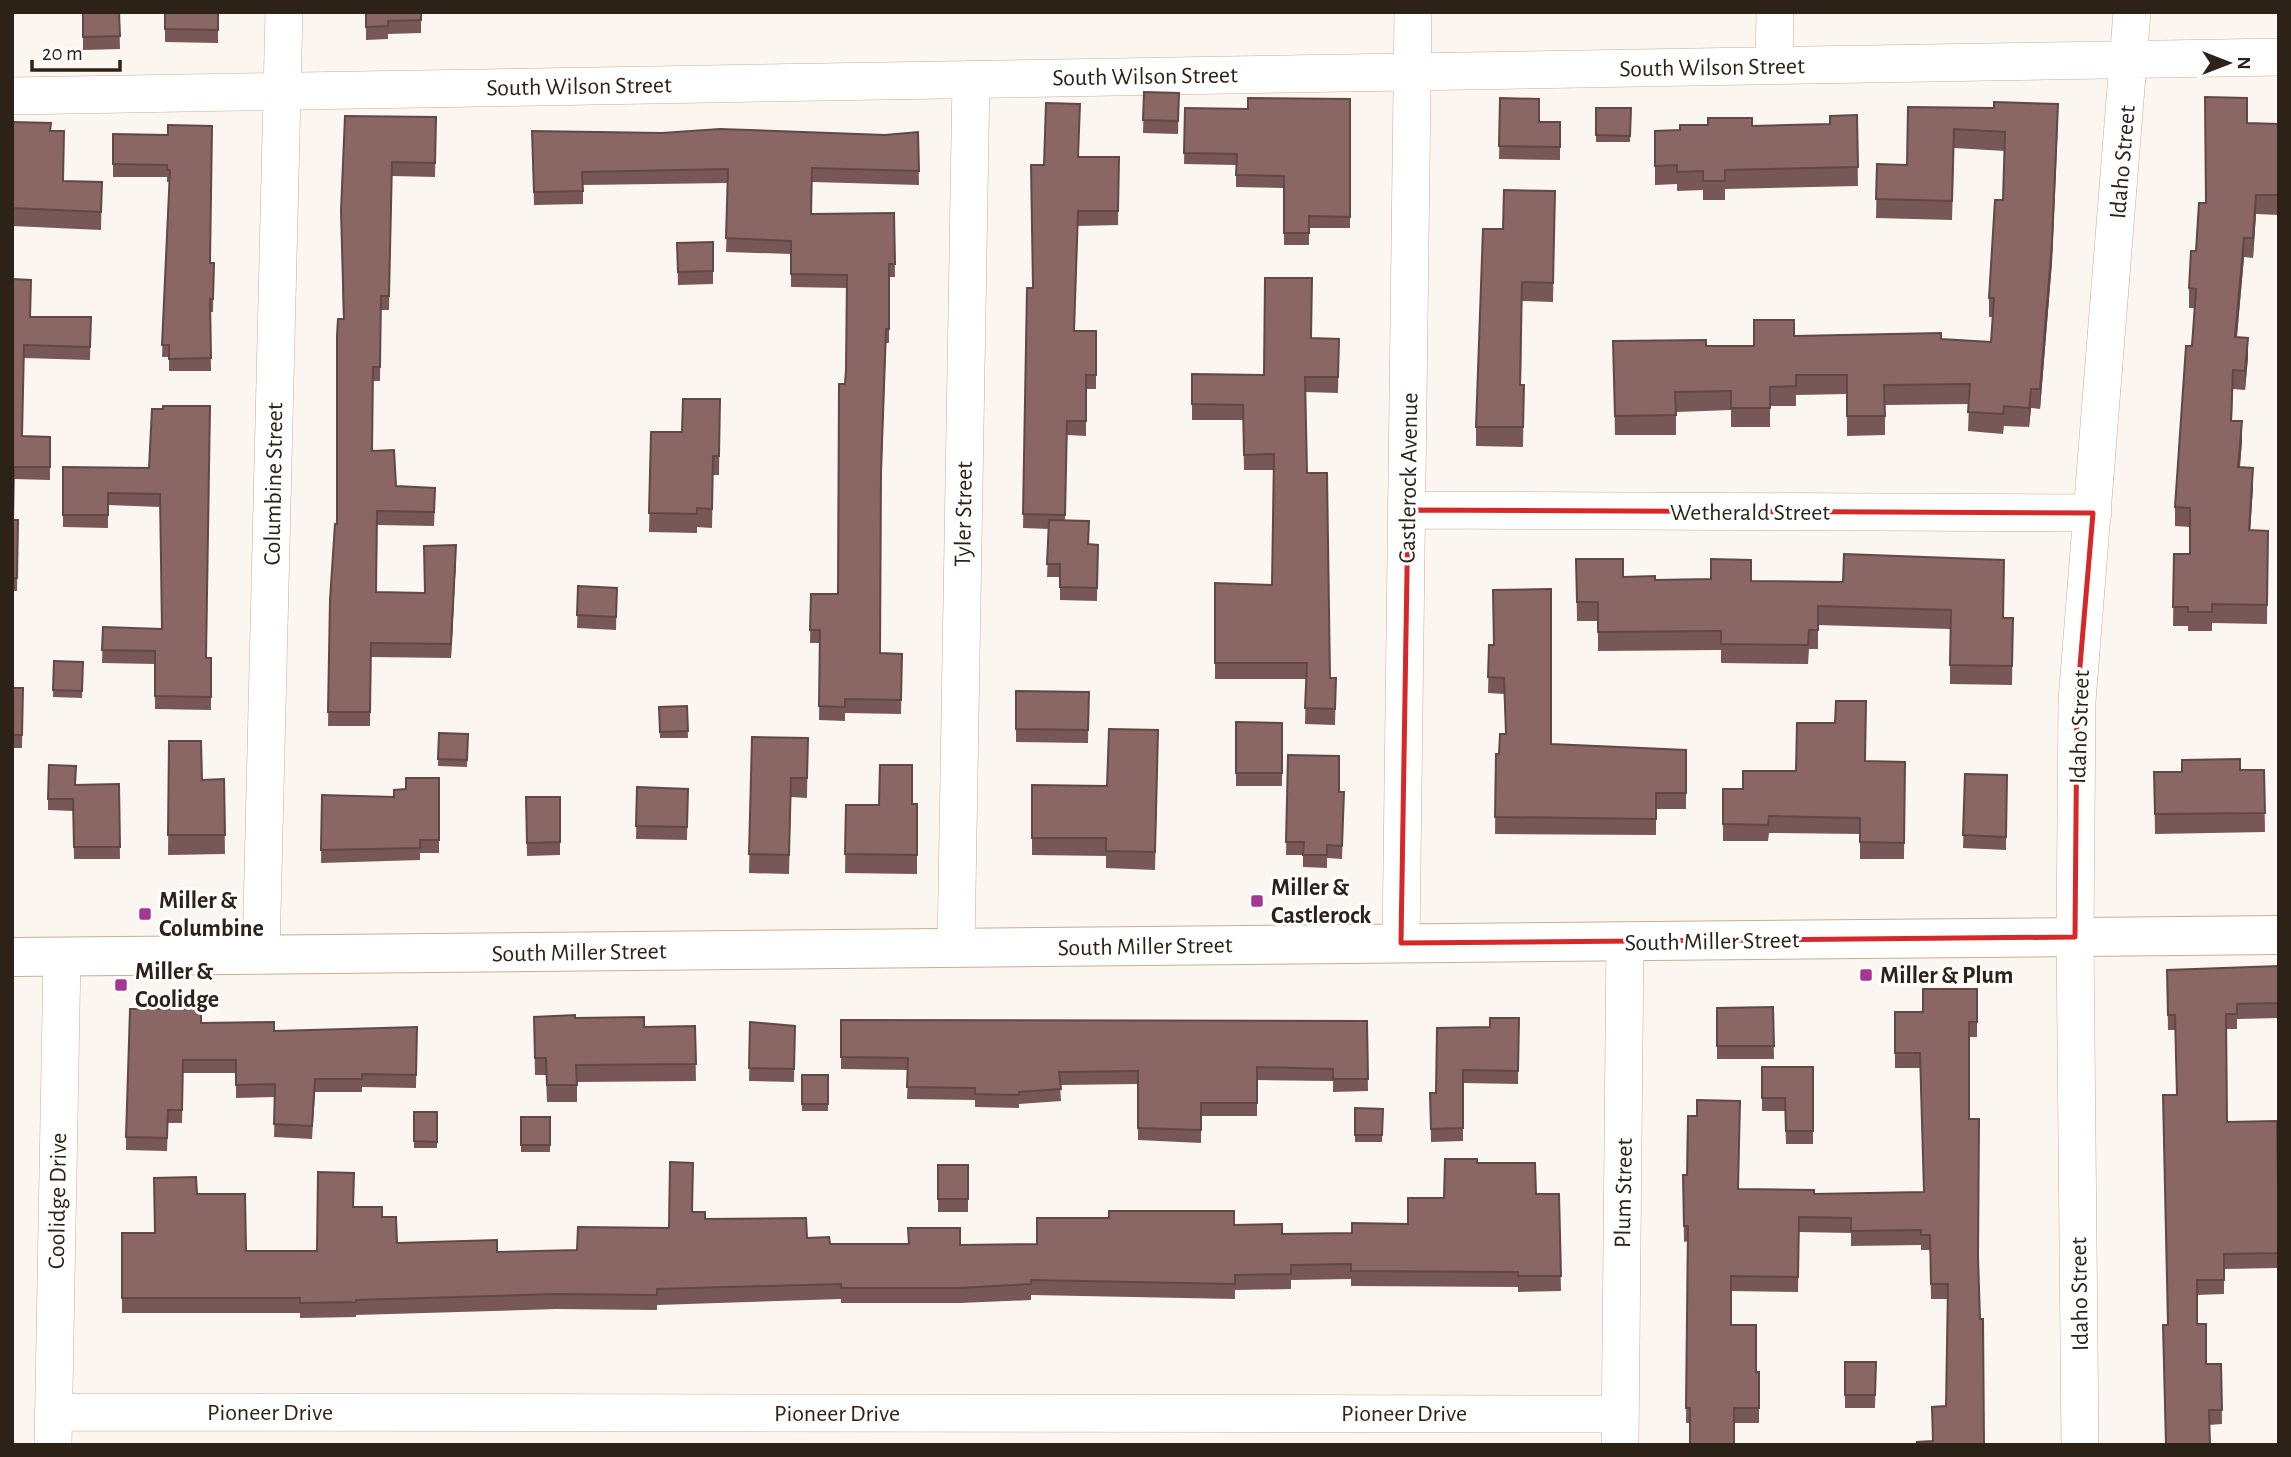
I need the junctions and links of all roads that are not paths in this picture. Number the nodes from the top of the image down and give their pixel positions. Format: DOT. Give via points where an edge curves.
graph roads {
  1 [pos="284,12"];
  2 [pos="1413,12"];
  3 [pos="1775,12"];
  4 [pos="2132,12"];
  5 [pos="2279,57"];
  6 [pos="2130,60"];
  7 [pos="1774,65"];
  8 [pos="1412,72"];
  9 [pos="971,79"];
  10 [pos="282,91"];
  11 [pos="12,96"];
  12 [pos="1408,510"];
  13 [pos="2092,513"];
  14 [pos="2279,935"];
  15 [pos="2075,937"];
  16 [pos="1625,942"];
  17 [pos="1401,943"];
  18 [pos="956,948"];
  19 [pos="261,955"];
  20 [pos="12,957"];
  21 [pos="62,957"];
  22 [pos="53,1428"];
  23 [pos="1620,1429"];
  24 [pos="2080,1445"];
  1 -- 10 [label="street, Columbine Street"];
  2 -- 8 [label="street, Castlerock Avenue"];
  3 -- 7 [label="street"];
  4 -- 6 [label="street, Idaho Street"];
  5 -- 6 [label="street, South Wilson Street"];
  6 -- 7 [label="street, South Wilson Street"];
  6 -- 13 [label="street, Idaho Street"];
  7 -- 8 [label="street, South Wilson Street"];
  8 -- 9 [label="street, South Wilson Street"];
  8 -- 12 [label="street, Castlerock Avenue"];
  9 -- 10 [label="street, South Wilson Street"];
  9 -- 18 [label="street, Tyler Street"];
  10 -- 11 [label="street, South Wilson Street"];
  10 -- 19 [label="street, Columbine Street"];
  12 -- 13 [label="street, Wetherald Street"];
  12 -- 17 [label="street, Castlerock Avenue"];
  13 -- 15 [label="street, Idaho Street" via="2077,701"];
  14 -- 15 [label="main road, South Miller Street"];
  15 -- 16 [label="main road, South Miller Street"];
  15 -- 24 [label="street, Idaho Street"];
  16 -- 17 [label="main road, South Miller Street"];
  16 -- 23 [label="street, Plum Street"];
  17 -- 18 [label="main road, South Miller Street"];
  18 -- 19 [label="main road, South Miller Street"];
  19 -- 21 [label="main road, South Miller Street"];
  20 -- 21 [label="main road, South Miller Street"];
  21 -- 22 [label="street, Coolidge Drive"];
  22 -- 23 [label="street, Pioneer Drive"];
}
